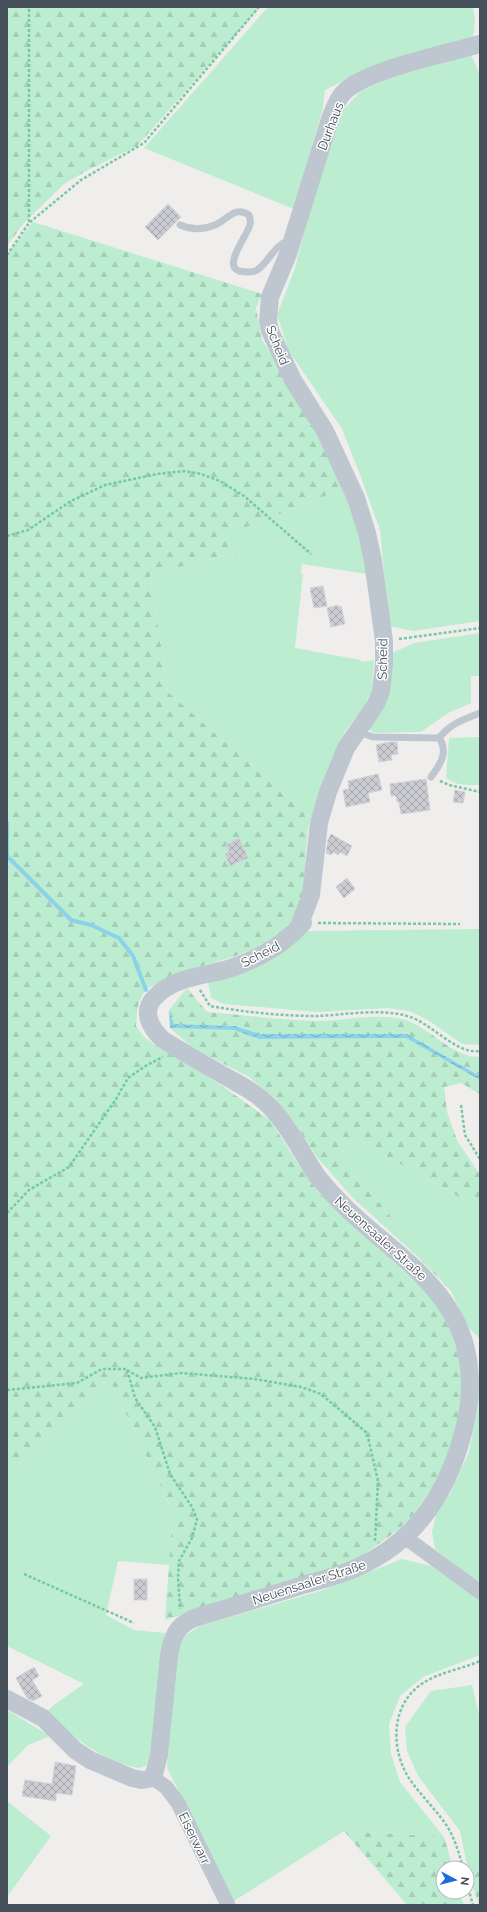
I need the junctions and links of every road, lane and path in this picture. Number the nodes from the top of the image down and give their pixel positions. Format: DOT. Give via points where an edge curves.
graph roads {
  1 [pos="29,7"];
  2 [pos="259,7"];
  3 [pos="480,44"];
  4 [pos="29,223"];
  5 [pos="180,225"];
  6 [pos="291,246"];
  7 [pos="7,255"];
  8 [pos="7,536"];
  9 [pos="311,554"];
  10 [pos="480,628"];
  11 [pos="384,641"];
  12 [pos="480,713"];
  13 [pos="358,732"];
  14 [pos="439,738"];
  15 [pos="431,777"];
  16 [pos="480,792"];
  17 [pos="301,921"];
  18 [pos="460,924"];
  19 [pos="192,978"];
  20 [pos="150,1002"];
  21 [pos="480,1052"];
  22 [pos="187,1055"];
  23 [pos="461,1105"];
  24 [pos="480,1159"];
  25 [pos="7,1213"];
  26 [pos="127,1369"];
  27 [pos="7,1390"];
  28 [pos="406,1538"];
  29 [pos="376,1559"];
  30 [pos="24,1574"];
  31 [pos="480,1592"];
  32 [pos="134,1622"];
  33 [pos="181,1625"];
  34 [pos="480,1661"];
  35 [pos="7,1699"];
  36 [pos="153,1778"];
  37 [pos="461,1860"];
  38 [pos="228,1905"];
  1 -- 4 [label="path"];
  2 -- 4 [label="path" via="144,143 81,180"];
  3 -- 6 [label="street, Durhaus" via="371,77 344,93 330,119"];
  4 -- 7 [label="path"];
  5 -- 6 [label="lane" via="194,229 214,225 235,212 249,215 248,231 235,254 235,268 240,271 258,270 279,246"];
  6 -- 11 [label="street, Scheid" via="270,296 267,312 270,331 293,380 325,431 356,498 373,560"];
  8 -- 9 [label="path" via="28,530 71,501 105,485 157,474 184,472 201,474 220,481 244,496"];
  10 -- 11 [label="path"];
  11 -- 13 [label="street, Scheid" via="381,691"];
  12 -- 14 [label="lane" via="446,729"];
  13 -- 14 [label="lane" via="374,737"];
  13 -- 17 [label="street, Scheid" via="343,755 328,792 319,823 311,895"];
  14 -- 15 [label="lane" via="443,744 443,758"];
  15 -- 16 [label="path" via="449,785"];
  17 -- 18 [label="path" via="328,924"];
  17 -- 19 [label="street, Scheid" via="303,923 293,934 270,952 235,967"];
  19 -- 20 [label="street, Scheid" via="164,987"];
  19 -- 21 [label="path" via="210,1006 296,1016 385,1012 423,1022 460,1047"];
  20 -- 22 [label="street, Neuensaaler Straße" via="148,1016 151,1026 162,1039"];
  22 -- 25 [label="path" via="166,1056 128,1078 69,1167 29,1190"];
  22 -- 28 [label="street, Neuensaaler Straße" via="258,1096 273,1109 330,1191 432,1285 459,1328 468,1358 470,1379 470,1400 462,1439 439,1494"];
  23 -- 24 [label="path" via="465,1135"];
  26 -- 27 [label="path" via="102,1368 77,1383"];
  26 -- 29 [label="path" via="141,1378 180,1373 255,1379 321,1394 367,1433 378,1481 374,1539"];
  26 -- 33 [label="path" via="135,1398 155,1427 170,1474 197,1519 192,1538 179,1561"];
  28 -- 29 [label="street, Neuensaaler Straße"];
  28 -- 31 [label="street"];
  29 -- 33 [label="street, Neuensaaler Straße" via="356,1569 194,1618"];
  30 -- 32 [label="path"];
  33 -- 36 [label="street" via="171,1640 159,1754"];
  34 -- 37 [label="path" via="432,1678 415,1690 403,1706 396,1727 397,1748 407,1774 446,1825 456,1843"];
  35 -- 36 [label="street" via="43,1718 75,1750 90,1760 132,1778"];
  36 -- 38 [label="street, Eiserwarr" via="166,1787 178,1803"];
}
